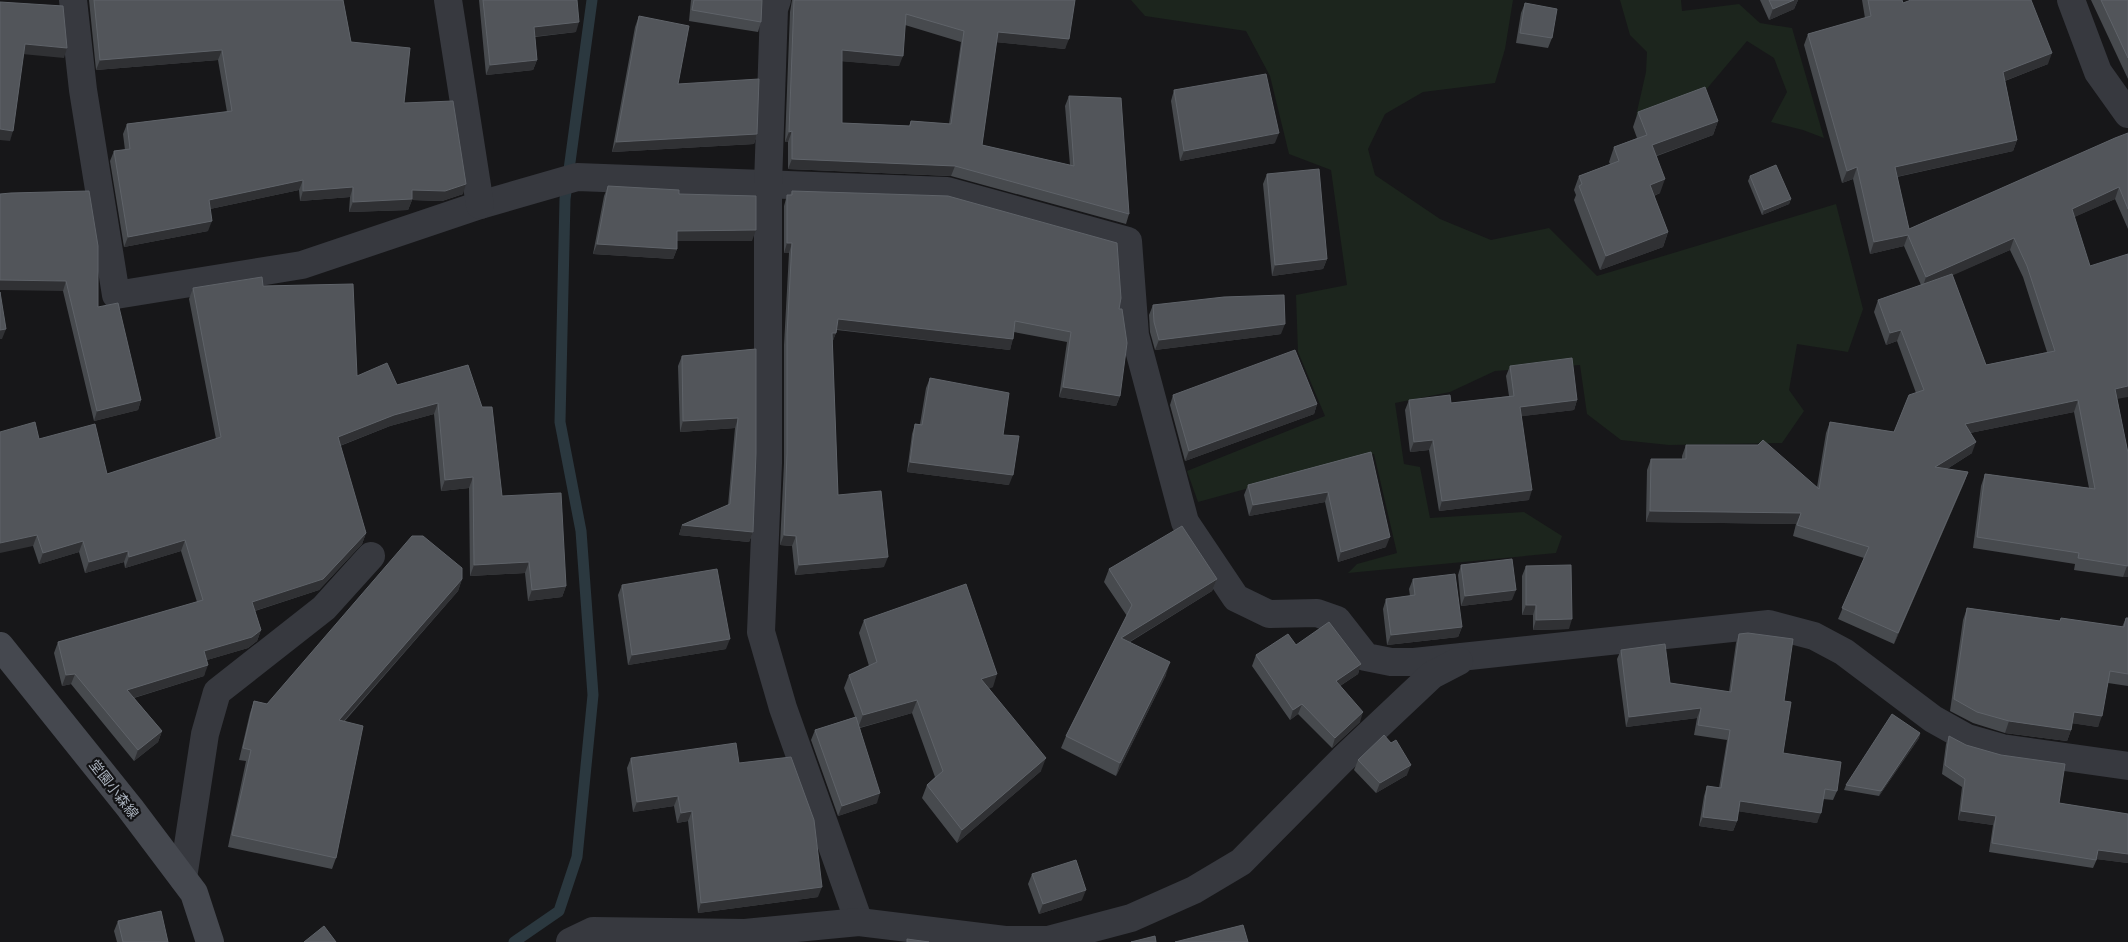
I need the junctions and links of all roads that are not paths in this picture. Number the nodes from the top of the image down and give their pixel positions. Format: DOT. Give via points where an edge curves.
graph roads {
  1 [pos="73,0"];
  2 [pos="448,0"];
  3 [pos="777,0"];
  4 [pos="2071,0"];
  5 [pos="2128,114"];
  6 [pos="768,184"];
  7 [pos="480,205"];
  8 [pos="371,556"];
  9 [pos="0,646"];
  10 [pos="1467,657"];
  11 [pos="2128,766"];
  12 [pos="183,878"];
  13 [pos="859,922"];
  14 [pos="1048,941"];
  15 [pos="210,942"];
  16 [pos="570,942"];
  1 -- 7 [label="street" via="83,90 116,294 302,265"];
  2 -- 7 [label="street"];
  3 -- 6 [label="street" via="774,9"];
  4 -- 5 [label="street" via="2098,72"];
  6 -- 7 [label="street" via="576,177"];
  6 -- 10 [label="street" via="947,192 1128,241 1135,335 1185,522 1236,598 1269,614 1317,614 1337,620 1366,657 1391,662"];
  6 -- 13 [label="street" via="768,463 761,632 783,708"];
  8 -- 12 [label="street" via="324,608 217,692 205,734"];
  9 -- 12 [label="main road, 堂園小森線"];
  10 -- 11 [label="street" via="1769,624 1814,636 1844,652 1933,719 1967,738 2002,748"];
  10 -- 14 [label="street" via="1432,675 1241,862 1194,890 1131,918"];
  12 -- 15 [label="main road, 堂園小森線" via="194,893"];
  13 -- 14 [label="street" via="1005,940"];
  13 -- 16 [label="street" via="745,934 593,931"];
}
